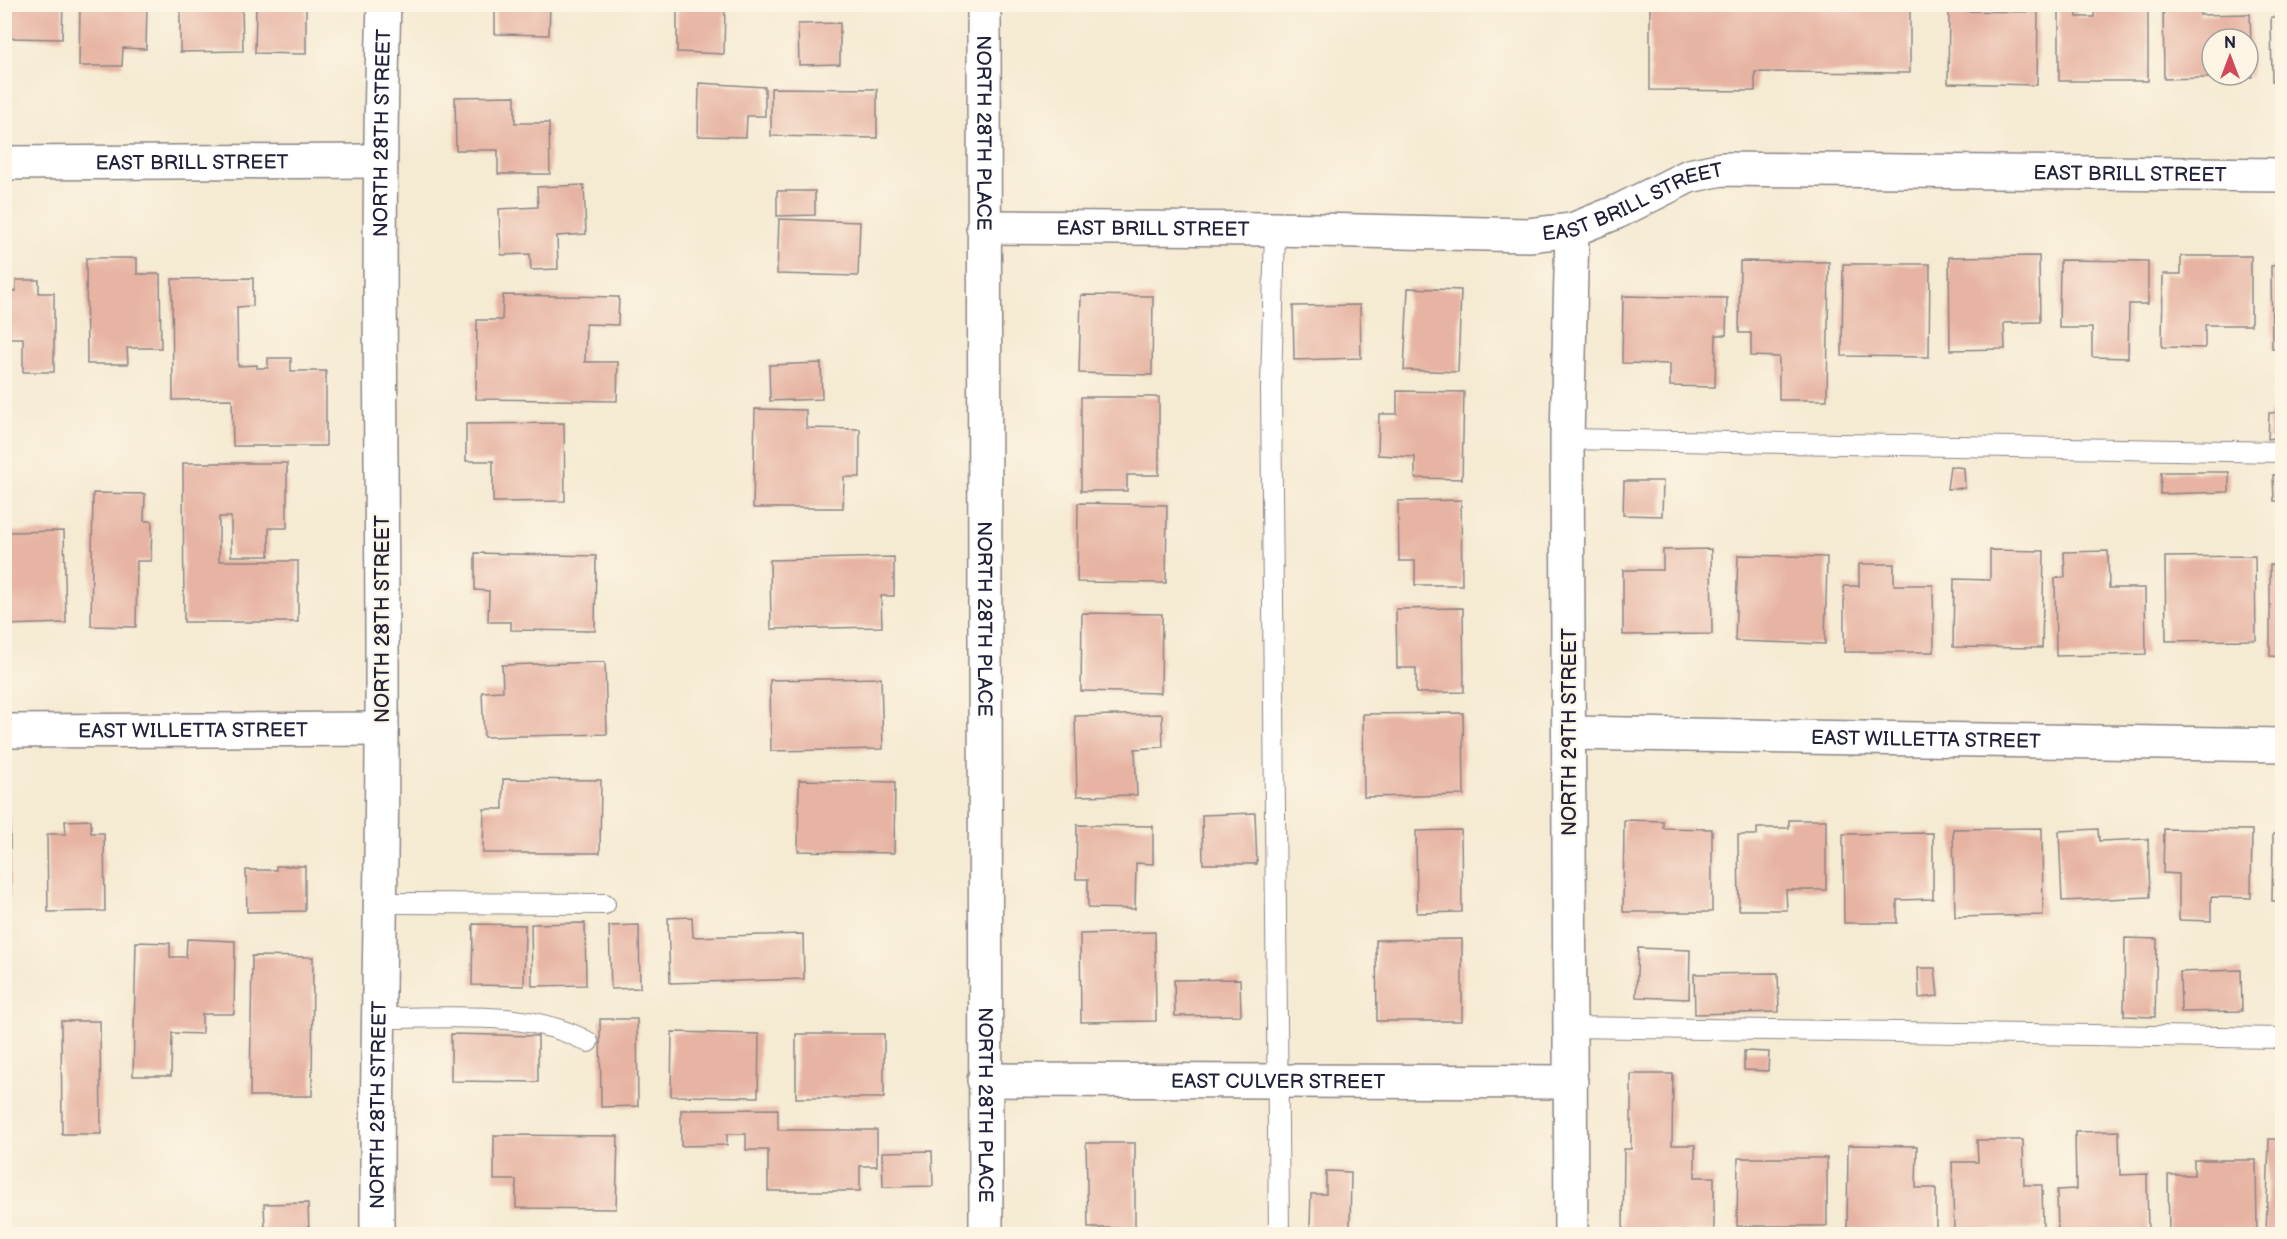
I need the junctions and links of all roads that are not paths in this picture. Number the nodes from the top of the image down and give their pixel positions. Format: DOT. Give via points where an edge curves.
graph roads {
  1 [pos="384,4"];
  2 [pos="984,4"];
  3 [pos="379,161"];
  4 [pos="4,163"];
  5 [pos="2283,175"];
  6 [pos="982,227"];
  7 [pos="1275,229"];
  8 [pos="1572,230"];
  9 [pos="1567,439"];
  10 [pos="2283,452"];
  11 [pos="382,729"];
  12 [pos="4,730"];
  13 [pos="1570,733"];
  14 [pos="2283,745"];
  15 [pos="380,903"];
  16 [pos="604,904"];
  17 [pos="378,1018"];
  18 [pos="1570,1027"];
  19 [pos="2283,1038"];
  20 [pos="588,1042"];
  21 [pos="984,1080"];
  22 [pos="1278,1081"];
  23 [pos="1571,1082"];
  24 [pos="377,1234"];
  25 [pos="986,1234"];
  26 [pos="1279,1234"];
  27 [pos="1571,1234"];
  1 -- 3 [label="street, NORTH 28TH STREET"];
  2 -- 6 [label="street, NORTH 28TH PLACE"];
  3 -- 4 [label="street, EAST BRILL STREET"];
  3 -- 11 [label="street, NORTH 28TH STREET"];
  5 -- 8 [label="street, EAST BRILL STREET" via="1722,169 1689,176"];
  6 -- 7 [label="street, EAST BRILL STREET"];
  6 -- 21 [label="street, NORTH 28TH PLACE"];
  7 -- 8 [label="street, EAST BRILL STREET" via="1529,235"];
  7 -- 22 [label="lane" via="1271,388"];
  8 -- 9 [label="street, NORTH 29TH STREET"];
  9 -- 10 [label="lane"];
  9 -- 13 [label="street, NORTH 29TH STREET"];
  11 -- 12 [label="street, EAST WILLETTA STREET"];
  11 -- 15 [label="street, NORTH 28TH STREET"];
  13 -- 14 [label="street, EAST WILLETTA STREET"];
  13 -- 18 [label="street, NORTH 29TH STREET"];
  15 -- 16 [label="lane"];
  15 -- 17 [label="street, NORTH 28TH STREET"];
  17 -- 20 [label="lane" via="525,1021 552,1025"];
  17 -- 24 [label="street, NORTH 28TH STREET"];
  18 -- 19 [label="lane"];
  18 -- 23 [label="street, NORTH 29TH STREET"];
  21 -- 22 [label="street, EAST CULVER STREET"];
  21 -- 25 [label="street, NORTH 28TH PLACE"];
  22 -- 23 [label="street, EAST CULVER STREET"];
  22 -- 26 [label="lane"];
  23 -- 27 [label="street, NORTH 29TH STREET"];
}
